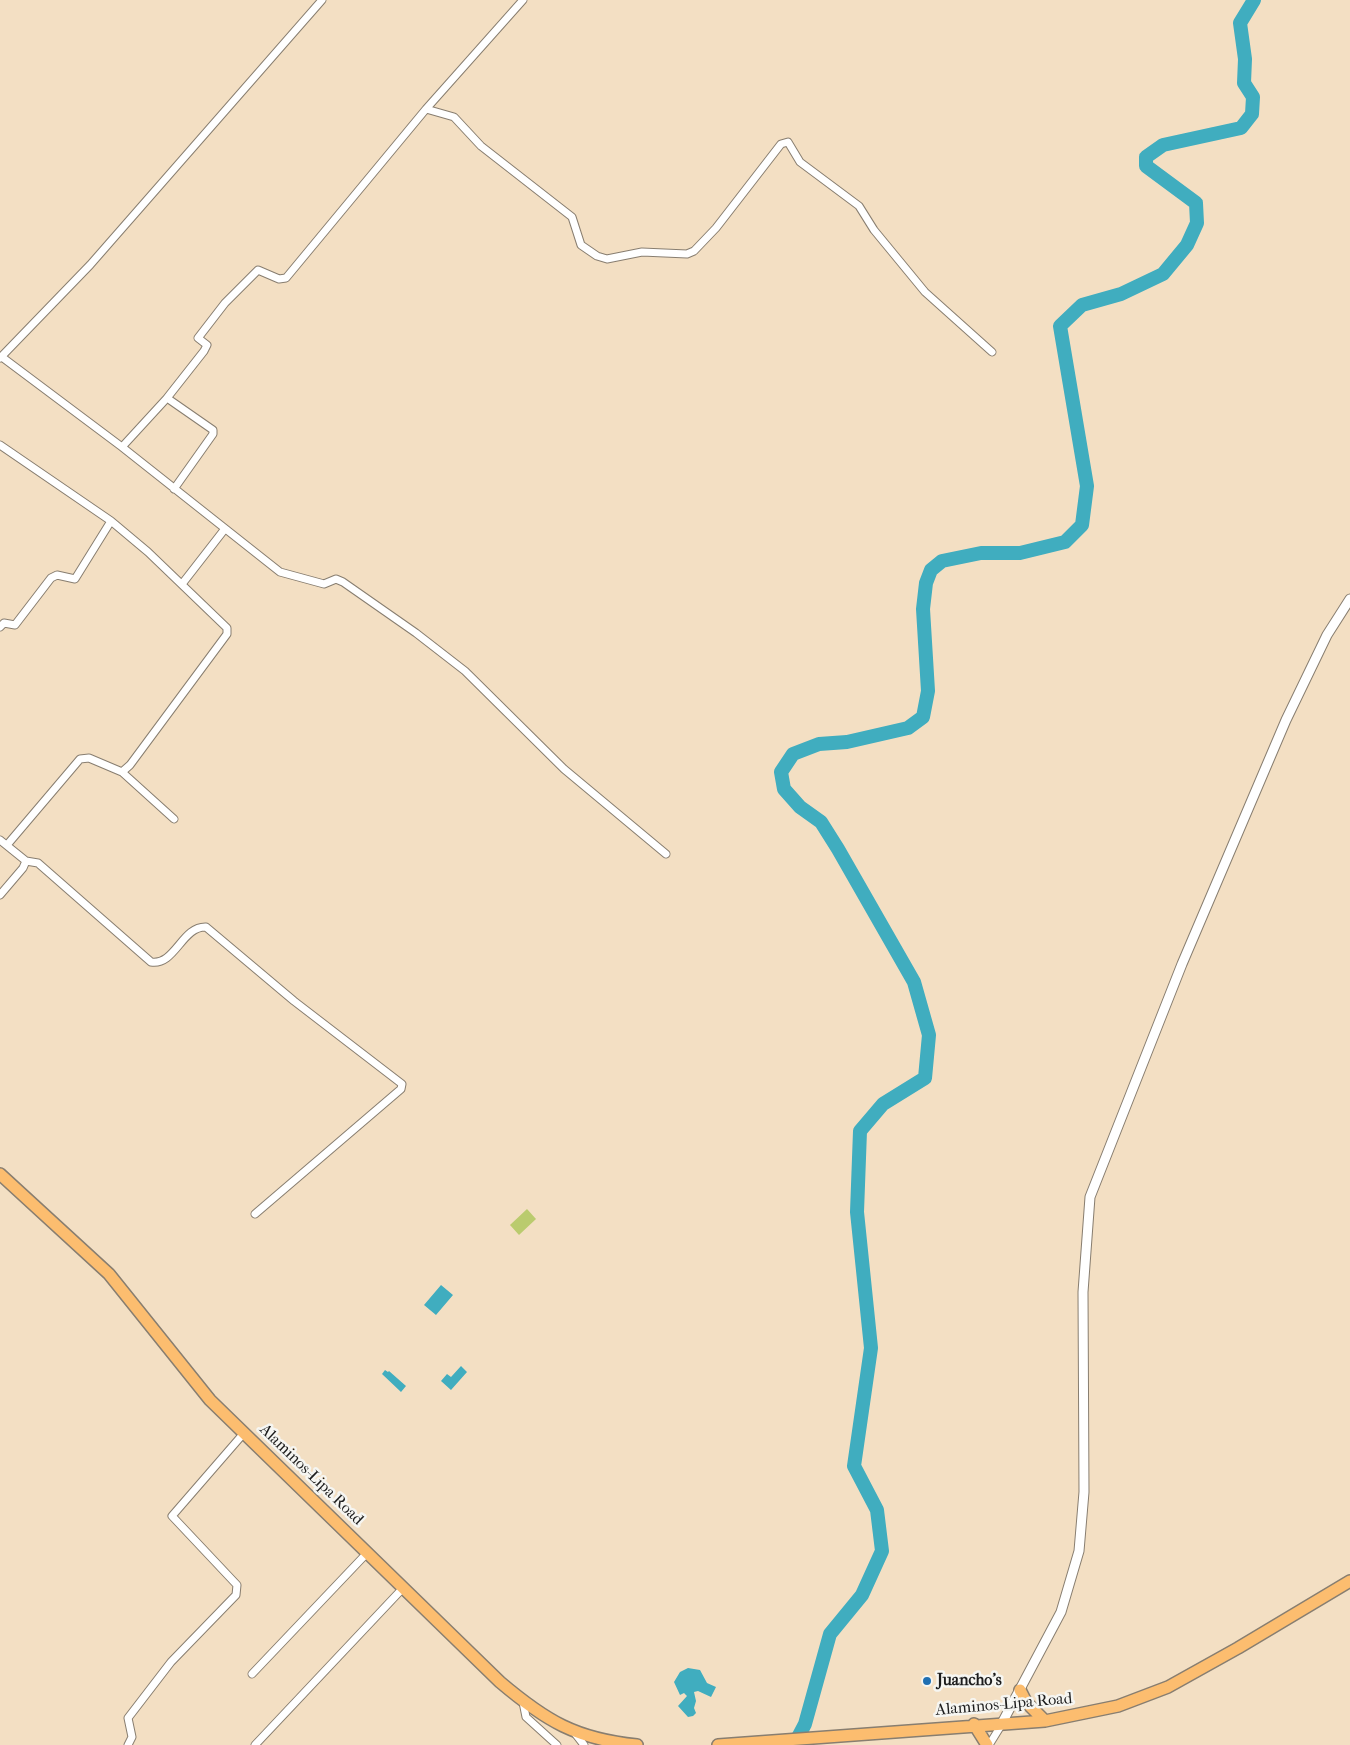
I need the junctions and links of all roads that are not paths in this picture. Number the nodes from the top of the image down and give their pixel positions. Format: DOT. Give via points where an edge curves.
graph roads {
  1 [pos="322,0"];
  2 [pos="524,0"];
  3 [pos="426,109"];
  4 [pos="992,352"];
  5 [pos="1,358"];
  6 [pos="167,398"];
  7 [pos="0,445"];
  8 [pos="122,447"];
  9 [pos="174,489"];
  10 [pos="111,521"];
  11 [pos="224,530"];
  12 [pos="182,584"];
  13 [pos="1350,599"];
  14 [pos="0,627"];
  15 [pos="122,772"];
  16 [pos="174,819"];
  17 [pos="0,840"];
  18 [pos="7,845"];
  19 [pos="666,854"];
  20 [pos="26,861"];
  21 [pos="0,896"];
  22 [pos="0,1174"];
  23 [pos="255,1214"];
  24 [pos="244,1434"];
  25 [pos="368,1552"];
  26 [pos="1350,1581"];
  27 [pos="404,1587"];
  28 [pos="252,1674"];
  29 [pos="1020,1690"];
  30 [pos="523,1702"];
  31 [pos="1045,1721"];
  32 [pos="1002,1723"];
  33 [pos="974,1724"];
  34 [pos="574,1732"];
  35 [pos="128,1745"];
  36 [pos="255,1745"];
  37 [pos="557,1745"];
  38 [pos="584,1745"];
  39 [pos="637,1745"];
  40 [pos="718,1745"];
  41 [pos="988,1745"];
  1 -- 5 [label="street" via="90,265"];
  2 -- 3 [label="street"];
  3 -- 4 [label="street" via="454,118 481,146 572,217 581,245 607,259 642,252 687,254 694,251 716,228 781,144 788,142 800,162 860,206 874,230 910,276"];
  3 -- 6 [label="street" via="286,278 279,279 258,270 225,303 198,338 207,345 204,351"];
  5 -- 8 [label="street"];
  6 -- 8 [label="street"];
  6 -- 9 [label="street" via="212,430 213,434"];
  7 -- 10 [label="street"];
  8 -- 9 [label="street"];
  9 -- 11 [label="street"];
  10 -- 12 [label="street"];
  10 -- 14 [label="street" via="75,579 56,575 15,625 8,622"];
  11 -- 12 [label="street"];
  11 -- 19 [label="street" via="280,572 324,584 336,579 344,582 416,633 465,671 564,770"];
  12 -- 15 [label="street" via="223,622 228,628 227,634"];
  13 -- 29 [label="street" via="1326,634 1286,720 1182,964 1090,1197 1083,1292 1084,1492 1078,1551 1061,1612"];
  15 -- 16 [label="street"];
  15 -- 18 [label="street" via="89,758 80,759"];
  17 -- 18 [label="street"];
  18 -- 20 [label="street"];
  20 -- 21 [label="street"];
  20 -- 23 [label="street" via="38,863 151,962 164,960 194,929 206,927 294,1001 402,1084 401,1090"];
  22 -- 24 [label="main road, Alaminos-Lipa Road" via="109,1274 210,1400"];
  24 -- 25 [label="main road, Alaminos-Lipa Road"];
  24 -- 35 [label="street" via="172,1516 237,1585 236,1595 171,1662 128,1718 132,1736"];
  25 -- 27 [label="main road, Alaminos-Lipa Road"];
  25 -- 28 [label="street"];
  26 -- 31 [label="main road, Alaminos-Lipa Road" via="1168,1687 1118,1706"];
  27 -- 30 [label="main road, Alaminos-Lipa Road"];
  27 -- 36 [label="street"];
  29 -- 31 [label="main road" via="1026,1702"];
  29 -- 32 [label="street"];
  30 -- 34 [label="main road, Alaminos-Lipa Road"];
  30 -- 37 [label="street" via="526,1717"];
  31 -- 32 [label="main road, Alaminos-Lipa Road"];
  32 -- 33 [label="main road, Alaminos-Lipa Road"];
  32 -- 41 [label="street"];
  33 -- 40 [label="main road, Alaminos-Lipa Road"];
  33 -- 41 [label="main road"];
  34 -- 38 [label="street"];
  34 -- 39 [label="main road, Alaminos-Lipa Road" via="609,1742"];
}
